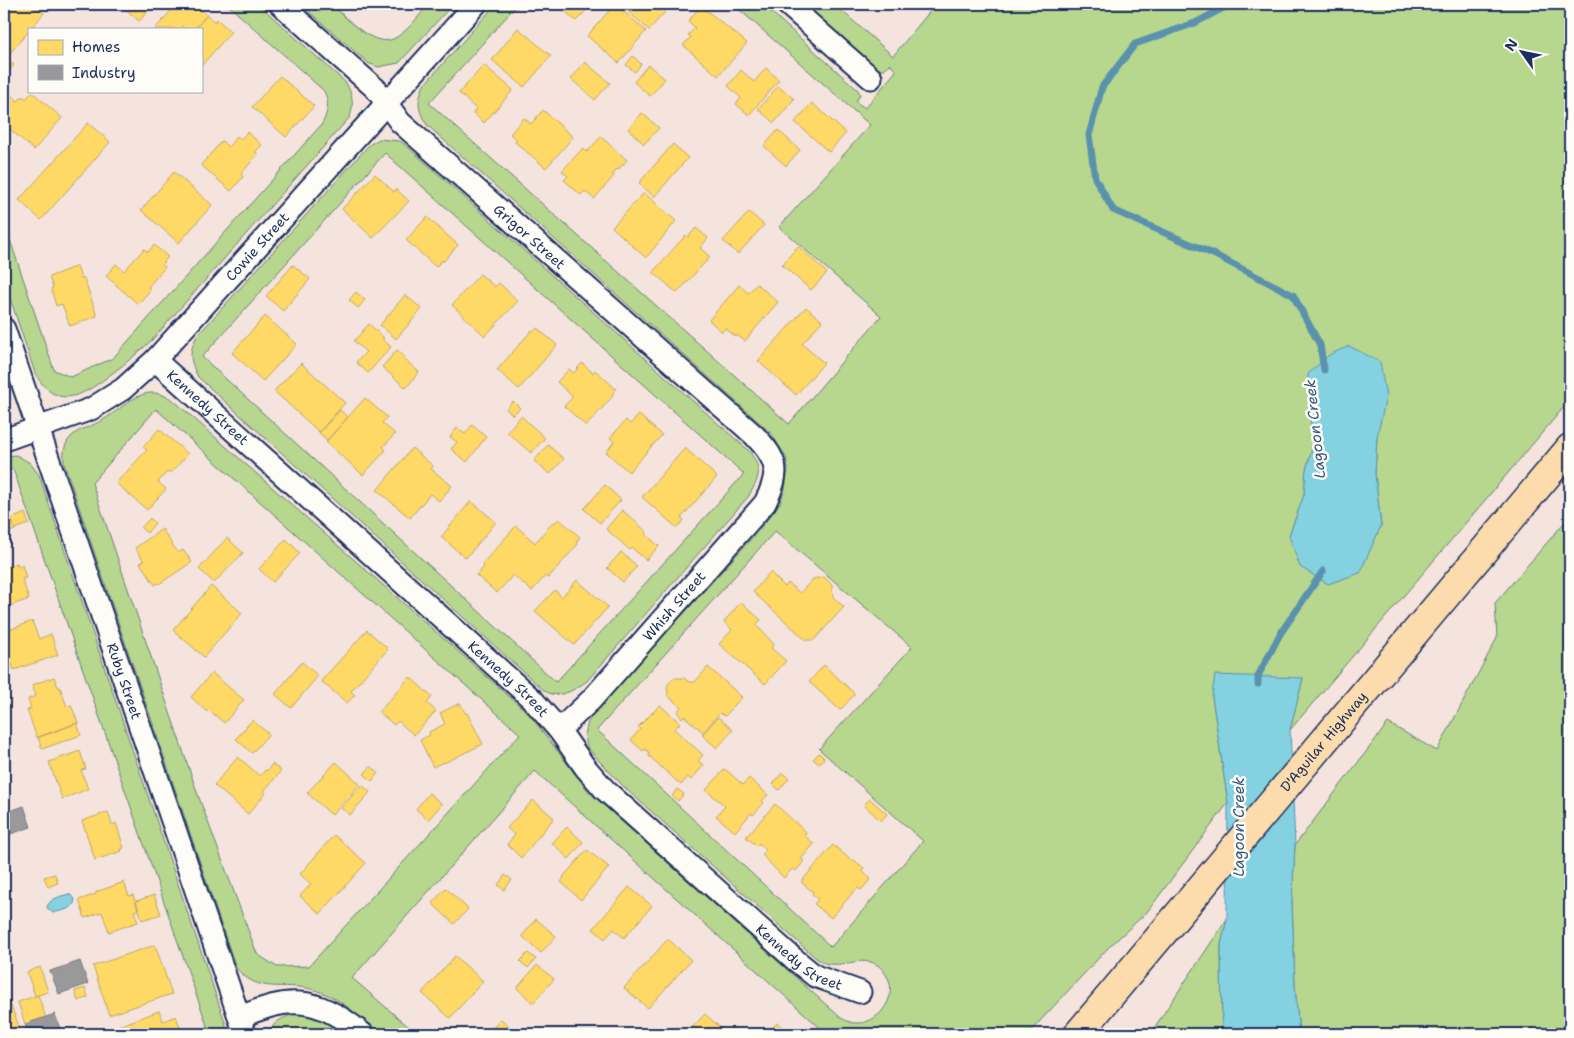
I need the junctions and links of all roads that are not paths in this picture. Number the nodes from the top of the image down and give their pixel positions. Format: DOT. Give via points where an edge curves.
graph roads {
  1 [pos="280,4"];
  2 [pos="476,4"];
  3 [pos="787,4"];
  4 [pos="872,78"];
  5 [pos="387,103"];
  6 [pos="4,328"];
  7 [pos="156,360"];
  8 [pos="38,428"];
  9 [pos="4,440"];
  10 [pos="1570,448"];
  11 [pos="775,472"];
  12 [pos="1570,477"];
  13 [pos="559,730"];
  14 [pos="860,992"];
  15 [pos="1121,998"];
  16 [pos="242,1025"];
  17 [pos="363,1034"];
  18 [pos="1056,1034"];
  19 [pos="1078,1034"];
  20 [pos="1102,1034"];
  1 -- 5 [label="street, Grigor Street" via="376,89"];
  2 -- 5 [label="street, Cowie Street"];
  3 -- 4 [label="street"];
  5 -- 7 [label="street, Cowie Street"];
  5 -- 11 [label="street, Grigor Street" via="400,122 754,435 768,450"];
  6 -- 8 [label="street, Ruby Street"];
  7 -- 8 [label="street, Cowie Street" via="123,389 91,409"];
  7 -- 13 [label="street, Kennedy Street" via="532,700"];
  8 -- 9 [label="street, Cowie Street"];
  8 -- 16 [label="street, Ruby Street"];
  10 -- 15 [label="highway, D'Aguilar Highway"];
  11 -- 13 [label="street, Whish Street" via="765,503 591,700"];
  12 -- 15 [label="highway, D'Aguilar Highway"];
  13 -- 14 [label="street, Kennedy Street" via="605,790 792,958 814,976"];
  15 -- 18 [label="highway" via="1083,1006"];
  15 -- 19 [label="highway, D'Aguilar Highway"];
  15 -- 20 [label="highway, D'Aguilar Highway"];
  16 -- 17 [label="street" via="268,1007 302,1003 339,1017"];
}
